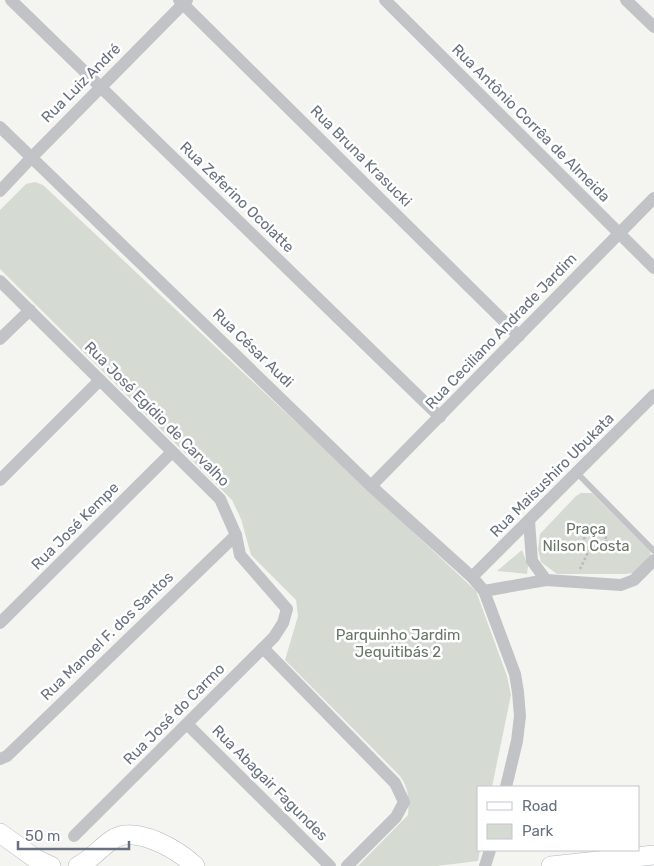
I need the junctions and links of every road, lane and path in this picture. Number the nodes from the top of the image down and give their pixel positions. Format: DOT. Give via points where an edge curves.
graph roads {
  1 [pos="11,0"];
  2 [pos="385,0"];
  3 [pos="626,0"];
  4 [pos="183,1"];
  5 [pos="654,27"];
  6 [pos="100,87"];
  7 [pos="0,127"];
  8 [pos="32,156"];
  9 [pos="0,191"];
  10 [pos="654,198"];
  11 [pos="619,234"];
  12 [pos="654,268"];
  13 [pos="0,280"];
  14 [pos="30,310"];
  15 [pos="519,336"];
  16 [pos="0,339"];
  17 [pos="100,380"];
  18 [pos="654,395"];
  19 [pos="440,417"];
  20 [pos="172,452"];
  21 [pos="577,473"];
  22 [pos="0,480"];
  23 [pos="371,486"];
  24 [pos="529,521"];
  25 [pos="236,535"];
  26 [pos="589,550"];
  27 [pos="654,551"];
  28 [pos="654,560"];
  29 [pos="472,577"];
  30 [pos="546,580"];
  31 [pos="575,582"];
  32 [pos="484,591"];
  33 [pos="286,609"];
  34 [pos="0,623"];
  35 [pos="263,648"];
  36 [pos="187,724"];
  37 [pos="0,759"];
  38 [pos="506,786"];
  39 [pos="0,833"];
  40 [pos="74,836"];
  41 [pos="146,838"];
  42 [pos="490,851"];
  43 [pos="654,855"];
  44 [pos="51,866"];
  45 [pos="78,866"];
  46 [pos="175,866"];
  47 [pos="195,866"];
  48 [pos="330,866"];
  49 [pos="347,866"];
  50 [pos="486,866"];
  51 [pos="551,866"];
  1 -- 6 [label="street, Rua Zeferino Ocolatte"];
  2 -- 11 [label="street, Rua Antônio Corrêa de Almeida"];
  3 -- 5 [label="street"];
  4 -- 6 [label="street, Rua Luiz André"];
  4 -- 15 [label="street, Rua Bruna Krasucki"];
  6 -- 8 [label="street, Rua Luiz André"];
  6 -- 19 [label="street, Rua Zeferino Ocolatte"];
  7 -- 8 [label="street, Rua César Audi"];
  8 -- 9 [label="street, Rua Luiz André"];
  8 -- 23 [label="street, Rua César Audi"];
  10 -- 11 [label="street, Rua Ceciliano Andrade Jardim"];
  11 -- 12 [label="street, Rua Antônio Corrêa de Almeida"];
  11 -- 15 [label="street, Rua Ceciliano Andrade Jardim"];
  13 -- 14 [label="street, Rua José Egídio de Carvalho"];
  14 -- 16 [label="street"];
  14 -- 17 [label="street, Rua José Egídio de Carvalho"];
  15 -- 19 [label="street, Rua Ceciliano Andrade Jardim"];
  17 -- 20 [label="street, Rua José Egídio de Carvalho"];
  17 -- 22 [label="street"];
  18 -- 21 [label="street, Rua Maisushiro Ubukata"];
  19 -- 23 [label="street, Rua Ceciliano Andrade Jardim"];
  20 -- 25 [label="street, Rua José Egídio de Carvalho" via="220,499"];
  20 -- 34 [label="street, Rua José Kempe"];
  21 -- 24 [label="street, Rua Maisushiro Ubukata"];
  21 -- 27 [label="lane"];
  23 -- 29 [label="street, Rua César Audi"];
  24 -- 29 [label="street, Rua Maisushiro Ubukata"];
  24 -- 30 [label="street" via="532,561"];
  25 -- 33 [label="street, Rua José Egídio de Carvalho" via="240,555"];
  25 -- 37 [label="street, Rua Manoel F. dos Santos" via="7,756"];
  26 -- 26 [label="path" via="584,543 586,534 593,529 601,531 606,538 604,546 598,551"];
  26 -- 31 [label="path"];
  28 -- 31 [label="street" via="628,584"];
  29 -- 32 [label="street, Rua César Audi"];
  30 -- 31 [label="street"];
  30 -- 32 [label="street"];
  32 -- 38 [label="street" via="515,674 518,692 519,724"];
  33 -- 35 [label="street, Rua José do Carmo" via="283,622"];
  35 -- 36 [label="street, Rua José do Carmo"];
  35 -- 49 [label="street" via="395,783 404,802 396,818"];
  36 -- 40 [label="street, Rua José do Carmo"];
  36 -- 48 [label="street, Rua Abagair Fagundes"];
  39 -- 44 [label="main road"];
  41 -- 45 [label="main road" via="136,835 115,838 93,858"];
  41 -- 46 [label="main road"];
  41 -- 47 [label="main road" via="172,849"];
  42 -- 50 [label="street"];
  43 -- 51 [label="main road"];
}
